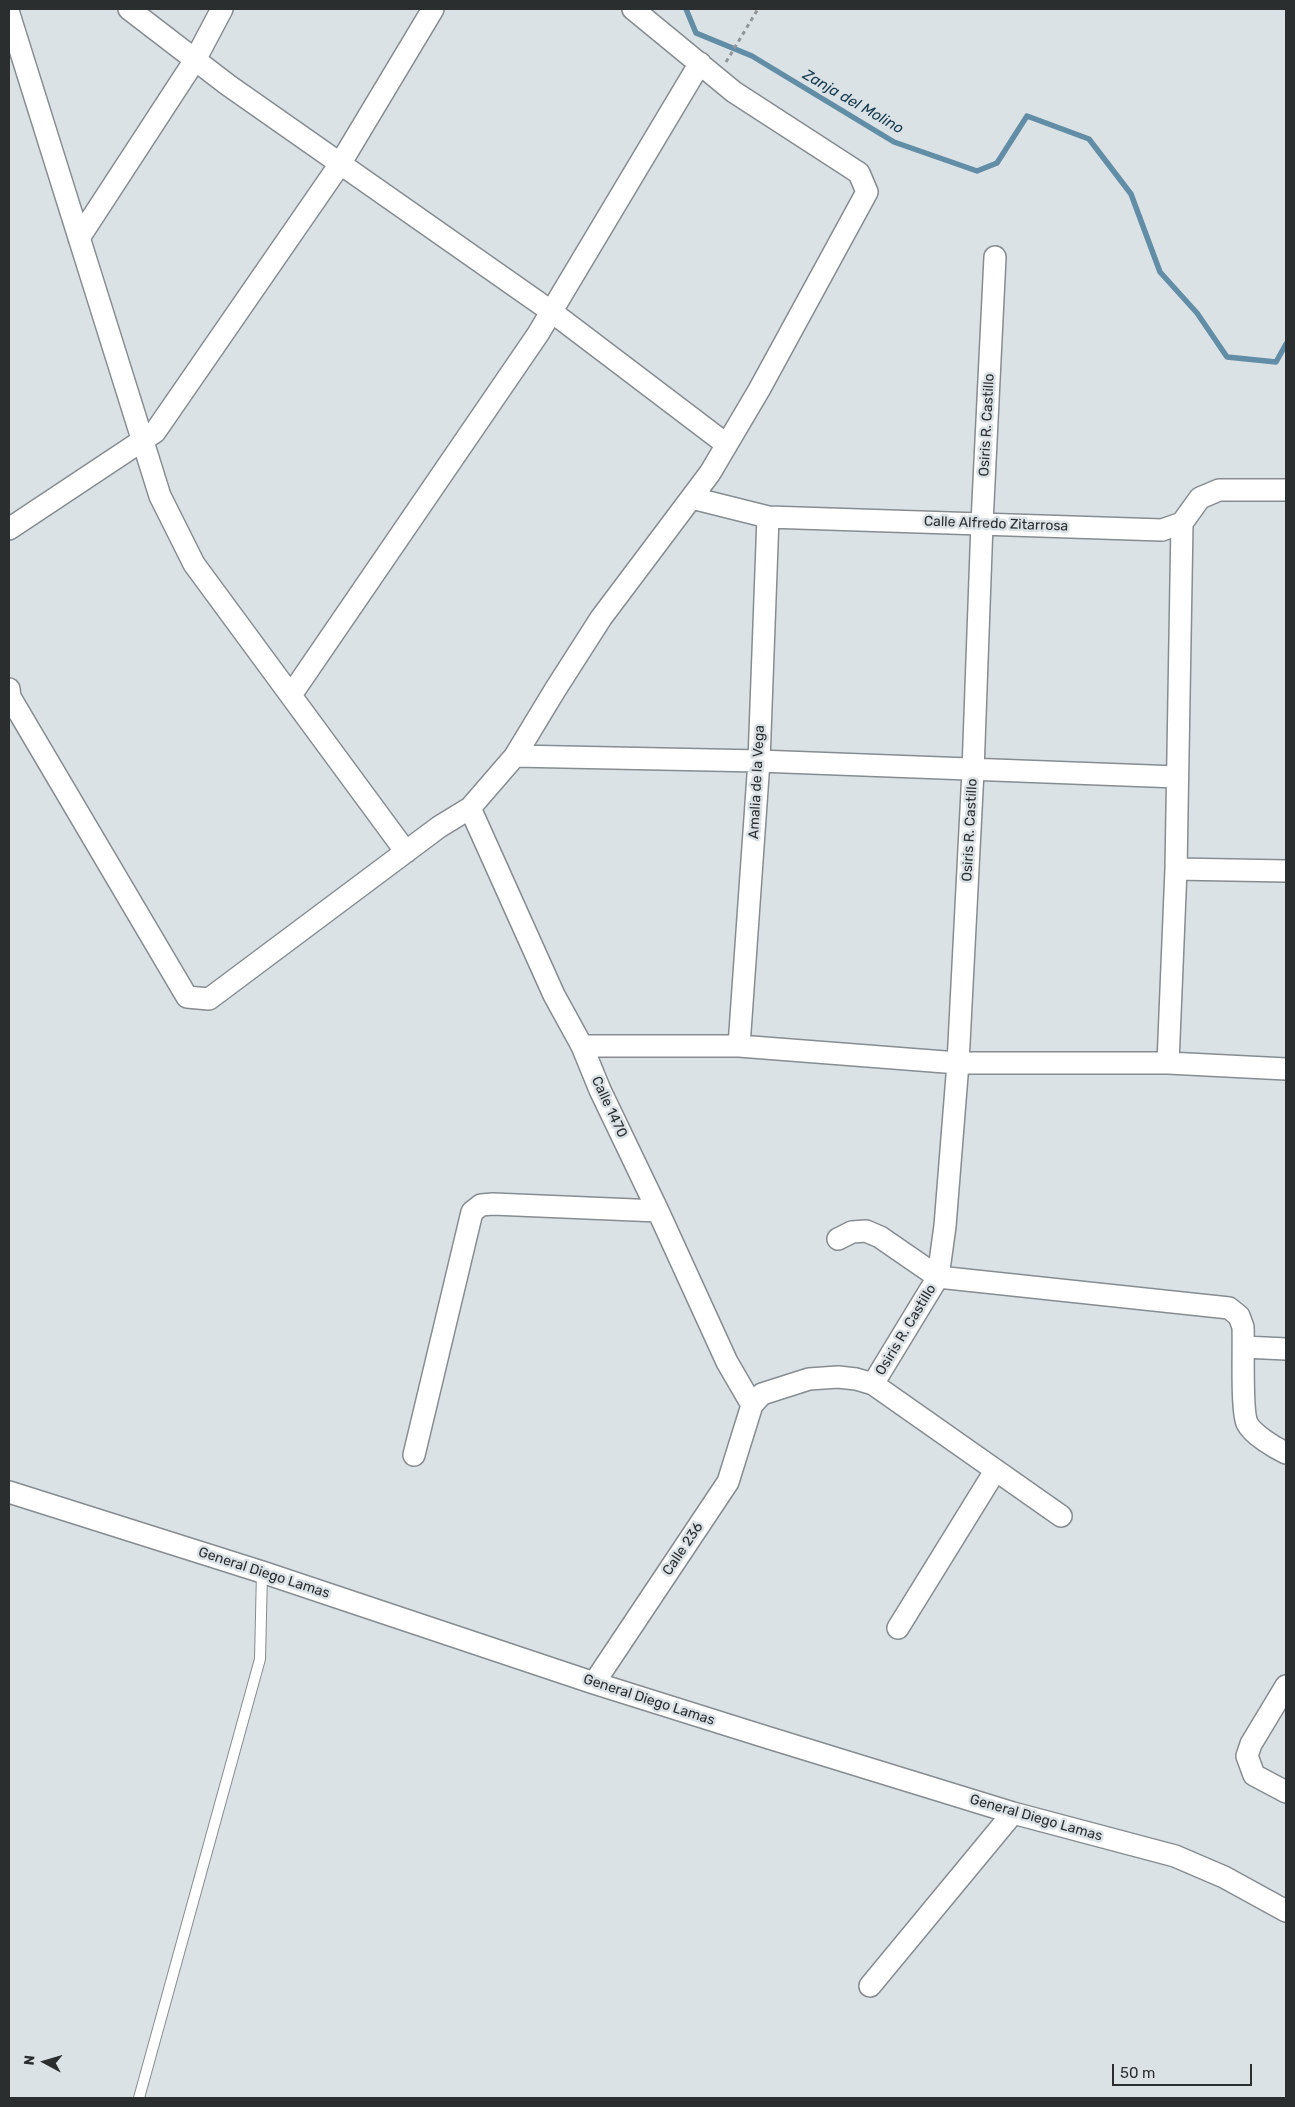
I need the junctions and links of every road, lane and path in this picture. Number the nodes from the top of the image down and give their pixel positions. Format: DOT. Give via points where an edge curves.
graph roads {
  1 [pos="129,9"];
  2 [pos="222,9"];
  3 [pos="433,9"];
  4 [pos="633,9"];
  5 [pos="758,9"];
  6 [pos="9,14"];
  7 [pos="195,60"];
  8 [pos="700,63"];
  9 [pos="717,78"];
  10 [pos="340,164"];
  11 [pos="79,238"];
  12 [pos="995,257"];
  13 [pos="552,312"];
  14 [pos="143,440"];
  15 [pos="726,444"];
  16 [pos="1286,490"];
  17 [pos="692,498"];
  18 [pos="768,517"];
  19 [pos="982,523"];
  20 [pos="1182,523"];
  21 [pos="9,529"];
  22 [pos="9,689"];
  23 [pos="291,695"];
  24 [pos="515,756"];
  25 [pos="759,762"];
  26 [pos="973,771"];
  27 [pos="1177,777"];
  28 [pos="470,808"];
  29 [pos="406,852"];
  30 [pos="1176,869"];
  31 [pos="1286,871"];
  32 [pos="582,1046"];
  33 [pos="738,1046"];
  34 [pos="958,1063"];
  35 [pos="1168,1063"];
  36 [pos="1286,1068"];
  37 [pos="658,1210"];
  38 [pos="838,1239"];
  39 [pos="938,1277"];
  40 [pos="1244,1347"];
  41 [pos="1286,1349"];
  42 [pos="873,1384"];
  43 [pos="752,1405"];
  44 [pos="1286,1453"];
  45 [pos="414,1455"];
  46 [pos="995,1471"];
  47 [pos="9,1492"];
  48 [pos="1061,1516"];
  49 [pos="262,1572"];
  50 [pos="898,1628"];
  51 [pos="594,1683"];
  52 [pos="1286,1686"];
  53 [pos="1286,1792"];
  54 [pos="1014,1812"];
  55 [pos="1286,1911"];
  56 [pos="870,1986"];
  57 [pos="139,2098"];
  1 -- 7 [label="street"];
  2 -- 7 [label="street"];
  3 -- 10 [label="street"];
  4 -- 8 [label="street"];
  5 -- 9 [label="path"];
  6 -- 11 [label="street"];
  7 -- 10 [label="street"];
  7 -- 11 [label="street"];
  8 -- 9 [label="street"];
  8 -- 13 [label="street"];
  9 -- 15 [label="street" via="858,173 866,192 759,390"];
  10 -- 13 [label="street"];
  10 -- 14 [label="street" via="155,432"];
  11 -- 14 [label="street"];
  12 -- 19 [label="street, Osiris R. Castillo"];
  13 -- 15 [label="street"];
  13 -- 23 [label="street"];
  14 -- 21 [label="street"];
  14 -- 23 [label="street" via="160,496 194,564"];
  15 -- 17 [label="street"];
  16 -- 20 [label="street" via="1219,490 1200,498"];
  17 -- 18 [label="street, Calle Alfredo Zitarrosa"];
  17 -- 24 [label="street" via="601,618"];
  18 -- 19 [label="street, Calle Alfredo Zitarrosa"];
  18 -- 25 [label="street, Amalia de la Vega"];
  19 -- 20 [label="street, Calle Alfredo Zitarrosa" via="1162,530"];
  19 -- 26 [label="street, Osiris R. Castillo"];
  20 -- 27 [label="street"];
  22 -- 29 [label="street" via="10,697 187,997 209,999"];
  23 -- 29 [label="street"];
  24 -- 25 [label="street"];
  24 -- 28 [label="street"];
  25 -- 26 [label="street"];
  25 -- 33 [label="street, Amalia de la Vega"];
  26 -- 27 [label="street"];
  26 -- 34 [label="street, Osiris R. Castillo"];
  27 -- 30 [label="street"];
  28 -- 29 [label="street"];
  28 -- 32 [label="street, Calle 1470" via="554,995"];
  30 -- 31 [label="street"];
  30 -- 35 [label="street"];
  32 -- 33 [label="street"];
  32 -- 37 [label="street, Calle 1470"];
  33 -- 34 [label="street"];
  34 -- 35 [label="street"];
  34 -- 39 [label="street, Osiris R. Castillo" via="946,1226"];
  35 -- 36 [label="street"];
  37 -- 43 [label="street, Calle 1470" via="727,1362"];
  37 -- 45 [label="street" via="493,1204 481,1205 472,1212"];
  38 -- 39 [label="street" via="852,1232 866,1231"];
  39 -- 40 [label="street" via="1229,1308 1239,1316"];
  39 -- 42 [label="street, Osiris R. Castillo"];
  40 -- 41 [label="street"];
  40 -- 44 [label="street" via="1247,1423 1259,1436"];
  42 -- 43 [label="street" via="838,1377 809,1379 762,1394"];
  42 -- 46 [label="street"];
  43 -- 51 [label="street, Calle 236" via="728,1482"];
  46 -- 48 [label="street"];
  46 -- 50 [label="street"];
  47 -- 49 [label="street, General Diego Lamas"];
  49 -- 51 [label="street, General Diego Lamas"];
  49 -- 57 [label="lane" via="260,1659"];
  51 -- 54 [label="street, General Diego Lamas"];
  52 -- 53 [label="street" via="1247,1756 1254,1775"];
  54 -- 55 [label="street, General Diego Lamas" via="1175,1856 1224,1877"];
  54 -- 56 [label="street"];
}
